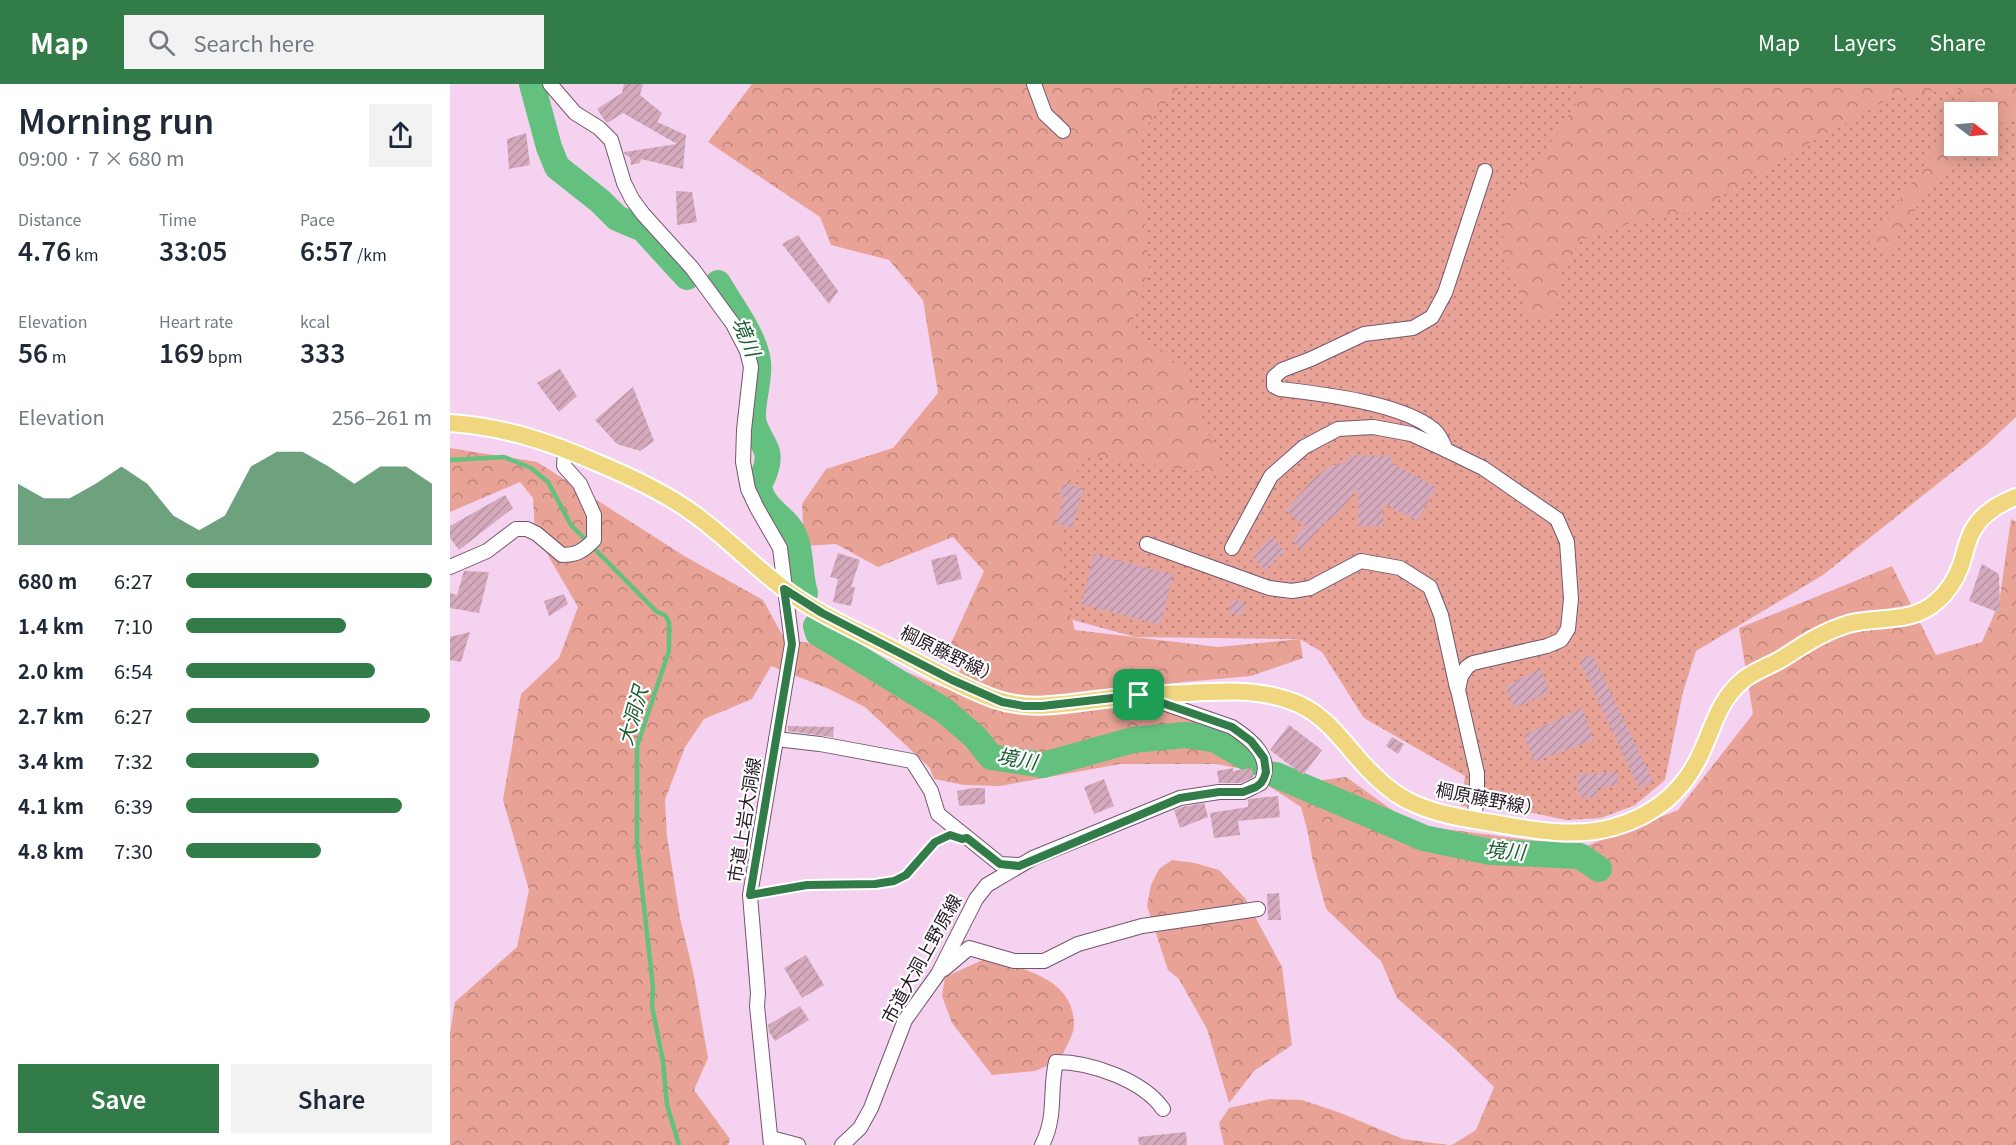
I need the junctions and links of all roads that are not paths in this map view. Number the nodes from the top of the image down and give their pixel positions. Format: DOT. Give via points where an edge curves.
graph roads {
  1 [pos="550,84"];
  2 [pos="1034,84"];
  3 [pos="1063,130"];
  4 [pos="1485,171"];
  5 [pos="450,423"];
  6 [pos="565,449"];
  7 [pos="1446,450"];
  8 [pos="2016,497"];
  9 [pos="1147,544"];
  10 [pos="1232,548"];
  11 [pos="450,567"];
  12 [pos="784,589"];
  13 [pos="1458,690"];
  14 [pos="1139,695"];
  15 [pos="776,739"];
  16 [pos="1474,820"];
  17 [pos="1019,866"];
  18 [pos="1258,909"];
  19 [pos="938,974"];
  20 [pos="1163,1109"];
  21 [pos="771,1141"];
  22 [pos="798,1145"];
  23 [pos="842,1145"];
  24 [pos="1042,1145"];
  1 -- 12 [label="street, 市道上岩大洞線" via="575,113 611,140 632,199 692,268 733,324 747,351 751,384 742,462 748,489 780,548"];
  2 -- 3 [label="street" via="1045,114"];
  4 -- 7 [label="street" via="1445,292 1432,317 1413,328 1364,334 1274,376 1274,386 1280,389 1380,406 1417,419 1436,431"];
  5 -- 6 [label="main road, 棡原藤野線）" via="527,435"];
  6 -- 11 [label="street" via="564,466 580,484 594,515 594,540 582,552 562,555 537,534 516,529 487,551"];
  6 -- 12 [label="main road, 棡原藤野線）" via="687,509"];
  7 -- 10 [label="street" via="1411,434 1373,427 1338,429 1304,447 1271,476"];
  7 -- 13 [label="street" via="1483,468 1557,519 1567,542 1571,600 1568,629 1560,640 1473,663 1461,676"];
  8 -- 16 [label="main road, 棡原藤野線）" via="1983,516 1973,529 1950,588 1927,609 1910,617 1860,622 1826,632 1745,678 1725,698 1700,755 1669,800 1618,826 1579,833"];
  9 -- 13 [label="street" via="1269,588 1292,591 1310,588 1361,561 1400,568 1430,587 1441,615"];
  12 -- 14 [label="main road, 棡原藤野線）" via="822,613 1002,702 1042,706"];
  12 -- 15 [label="street, 市道上岩大洞線" via="792,644"];
  13 -- 16 [label="street" via="1477,773"];
  14 -- 16 [label="main road, 棡原藤野線）" via="1237,691 1290,700 1326,722 1374,776 1400,796 1430,810"];
  14 -- 17 [label="street, 市道大洞上野原線" via="1232,727 1242,734 1264,758 1266,772 1261,783 1243,792 1180,798"];
  15 -- 17 [label="street" via="912,761 931,791 938,814 1000,864"];
  15 -- 21 [label="street, 市道上岩大洞線" via="750,895"];
  17 -- 19 [label="street, 市道大洞上野原線" via="991,881 980,894"];
  18 -- 19 [label="street" via="1142,926 1078,944 1044,961 1014,961 969,948"];
  19 -- 23 [label="street, 市道大洞上野原線" via="905,1020 866,1118"];
  20 -- 24 [label="street" via="1141,1088 1112,1074 1072,1062 1056,1062 1049,1131"];
  21 -- 22 [label="street"];
}
